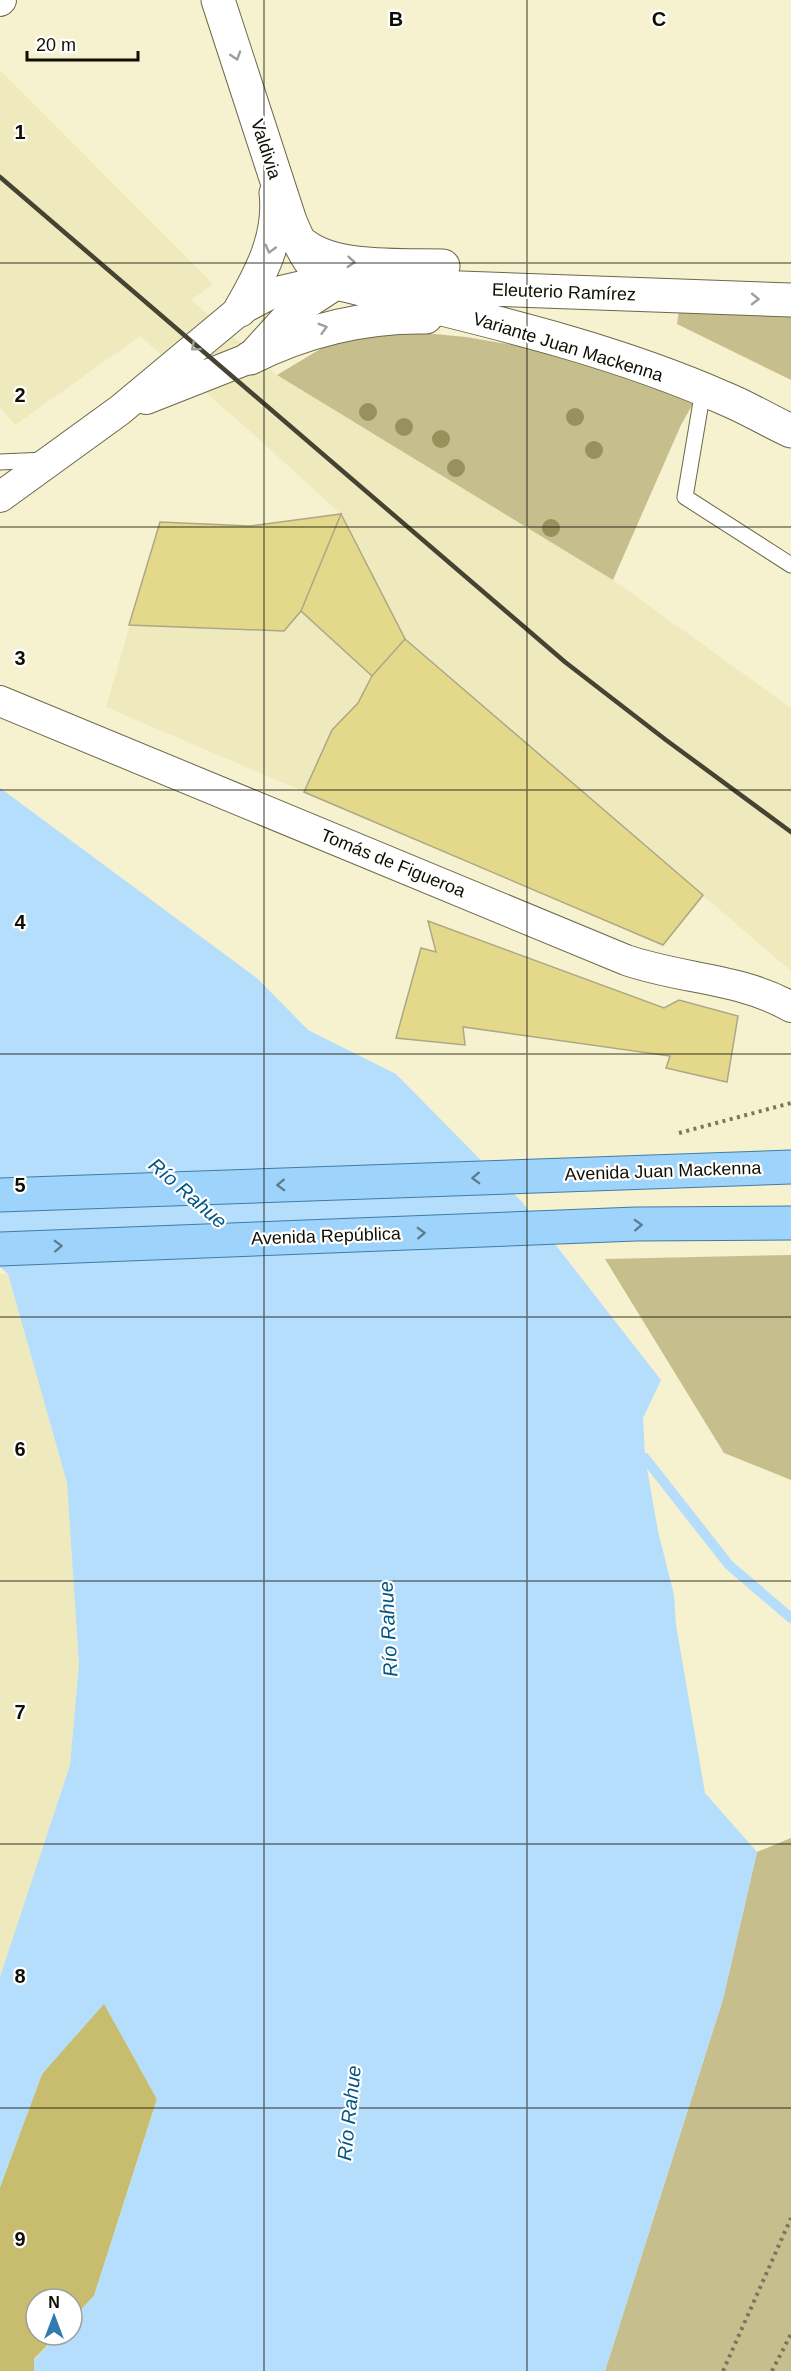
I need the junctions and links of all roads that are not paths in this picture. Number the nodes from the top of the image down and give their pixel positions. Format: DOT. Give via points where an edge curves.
graph roads {
  1 [pos="218,0"];
  2 [pos="273,170"];
  3 [pos="298,240"];
  4 [pos="337,283"];
  5 [pos="719,299"];
  6 [pos="791,300"];
  7 [pos="240,310"];
  8 [pos="517,329"];
  9 [pos="250,358"];
  10 [pos="703,390"];
  11 [pos="120,410"];
  12 [pos="791,431"];
  13 [pos="50,460"];
  14 [pos="0,462"];
  15 [pos="0,497"];
  16 [pos="791,565"];
  17 [pos="0,701"];
  18 [pos="791,1007"];
  19 [pos="791,1167"];
  20 [pos="0,1195"];
  21 [pos="791,1223"];
  22 [pos="0,1248"];
  1 -- 2 [label="street, Valdivia, one-way"];
  2 -- 3 [label="street, Valdivia"];
  2 -- 7 [label="street, one-way" via="276,200 268,258"];
  3 -- 4 [label="street, Valdivia" via="312,264"];
  3 -- 5 [label="street, one-way" via="328,259 347,262 643,276"];
  4 -- 5 [label="street, Eleuterio Ramírez"];
  4 -- 7 [label="street, Eleuterio Ramírez" via="272,293"];
  4 -- 8 [label="street, Variante Juan Mackenna"];
  4 -- 9 [label="street, Eleuterio Ramírez" via="289,315"];
  5 -- 6 [label="street, Eleuterio Ramírez, one-way"];
  7 -- 11 [label="street, Eleuterio Ramírez, one-way"];
  9 -- 8 [label="street, one-way" via="307,333 369,319 433,317"];
  8 -- 10 [label="street, Variante Juan Mackenna"];
  9 -- 11 [label="street, Eleuterio Ramírez"];
  10 -- 12 [label="street, Variante Juan Mackenna"];
  10 -- 16 [label="lane" via="685,497"];
  11 -- 13 [label="street, Eleuterio Ramírez"];
  13 -- 14 [label="lane"];
  13 -- 15 [label="street, Eleuterio Ramírez"];
  17 -- 18 [label="street, Tomás de Figueroa" via="626,960 755,991"];
  19 -- 20 [label="main road, Avenida Juan Mackenna, one-way"];
  22 -- 21 [label="main road, Avenida República, one-way"];
}
